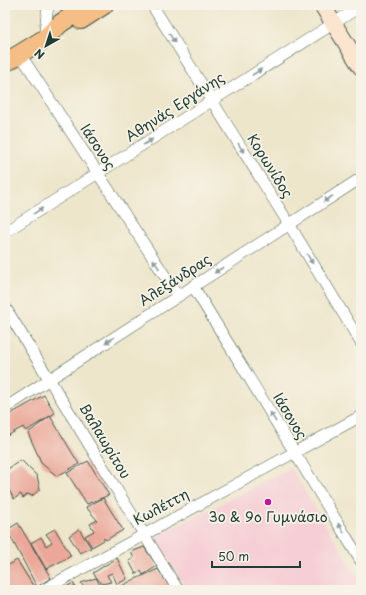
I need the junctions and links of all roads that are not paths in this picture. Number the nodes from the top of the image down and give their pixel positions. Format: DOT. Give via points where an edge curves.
graph roads {
  1 [pos="48,5"];
  2 [pos="89,5"];
  3 [pos="104,5"];
  4 [pos="152,5"];
  5 [pos="322,5"];
  6 [pos="361,6"];
  7 [pos="333,23"];
  8 [pos="47,36"];
  9 [pos="12,58"];
  10 [pos="361,66"];
  11 [pos="212,101"];
  12 [pos="97,174"];
  13 [pos="361,178"];
  14 [pos="289,224"];
  15 [pos="5,232"];
  16 [pos="193,286"];
  17 [pos="178,296"];
  18 [pos="5,307"];
  19 [pos="361,343"];
  20 [pos="49,379"];
  21 [pos="5,408"];
  22 [pos="361,416"];
  23 [pos="294,453"];
  24 [pos="144,534"];
  25 [pos="361,561"];
  26 [pos="43,590"];
  27 [pos="178,590"];
  1 -- 8 [label="street"];
  2 -- 8 [label="main road" via="61,23"];
  3 -- 8 [label="main road" via="66,30"];
  4 -- 11 [label="street, Κορωνίδος, one-way"];
  5 -- 7 [label="street"];
  6 -- 7 [label="street, Αθηνάς Εργάνης"];
  7 -- 10 [label="street"];
  11 -- 7 [label="street, Αθηνάς Εργάνης, one-way"];
  8 -- 9 [label="main road"];
  9 -- 12 [label="street, Ιάσονος"];
  12 -- 11 [label="street, Αθηνάς Εργάνης, one-way"];
  11 -- 14 [label="street, Κορωνίδος, one-way"];
  15 -- 12 [label="street, Αθηνάς Εργάνης, one-way"];
  17 -- 12 [label="street, Ιάσονος, one-way"];
  13 -- 14 [label="street, Αλεξάνδρας, one-way"];
  14 -- 16 [label="street, Αλεξάνδρας, one-way"];
  14 -- 19 [label="street, Κορωνίδος, one-way"];
  16 -- 17 [label="street, Αλεξάνδρας"];
  23 -- 16 [label="street, Ιάσονος, one-way"];
  17 -- 20 [label="street, Αλεξάνδρας, one-way"];
  18 -- 20 [label="street, Βαλαωρίτου"];
  20 -- 21 [label="street, Αλεξάνδρας"];
  20 -- 24 [label="street, Βαλαωρίτου"];
  22 -- 23 [label="street, Κωλέττη"];
  23 -- 24 [label="street, Κωλέττη"];
  25 -- 23 [label="street, Ιάσονος, one-way"];
  24 -- 26 [label="street, Κωλέττη"];
  24 -- 27 [label="street, Βαλαωρίτου"];
}
